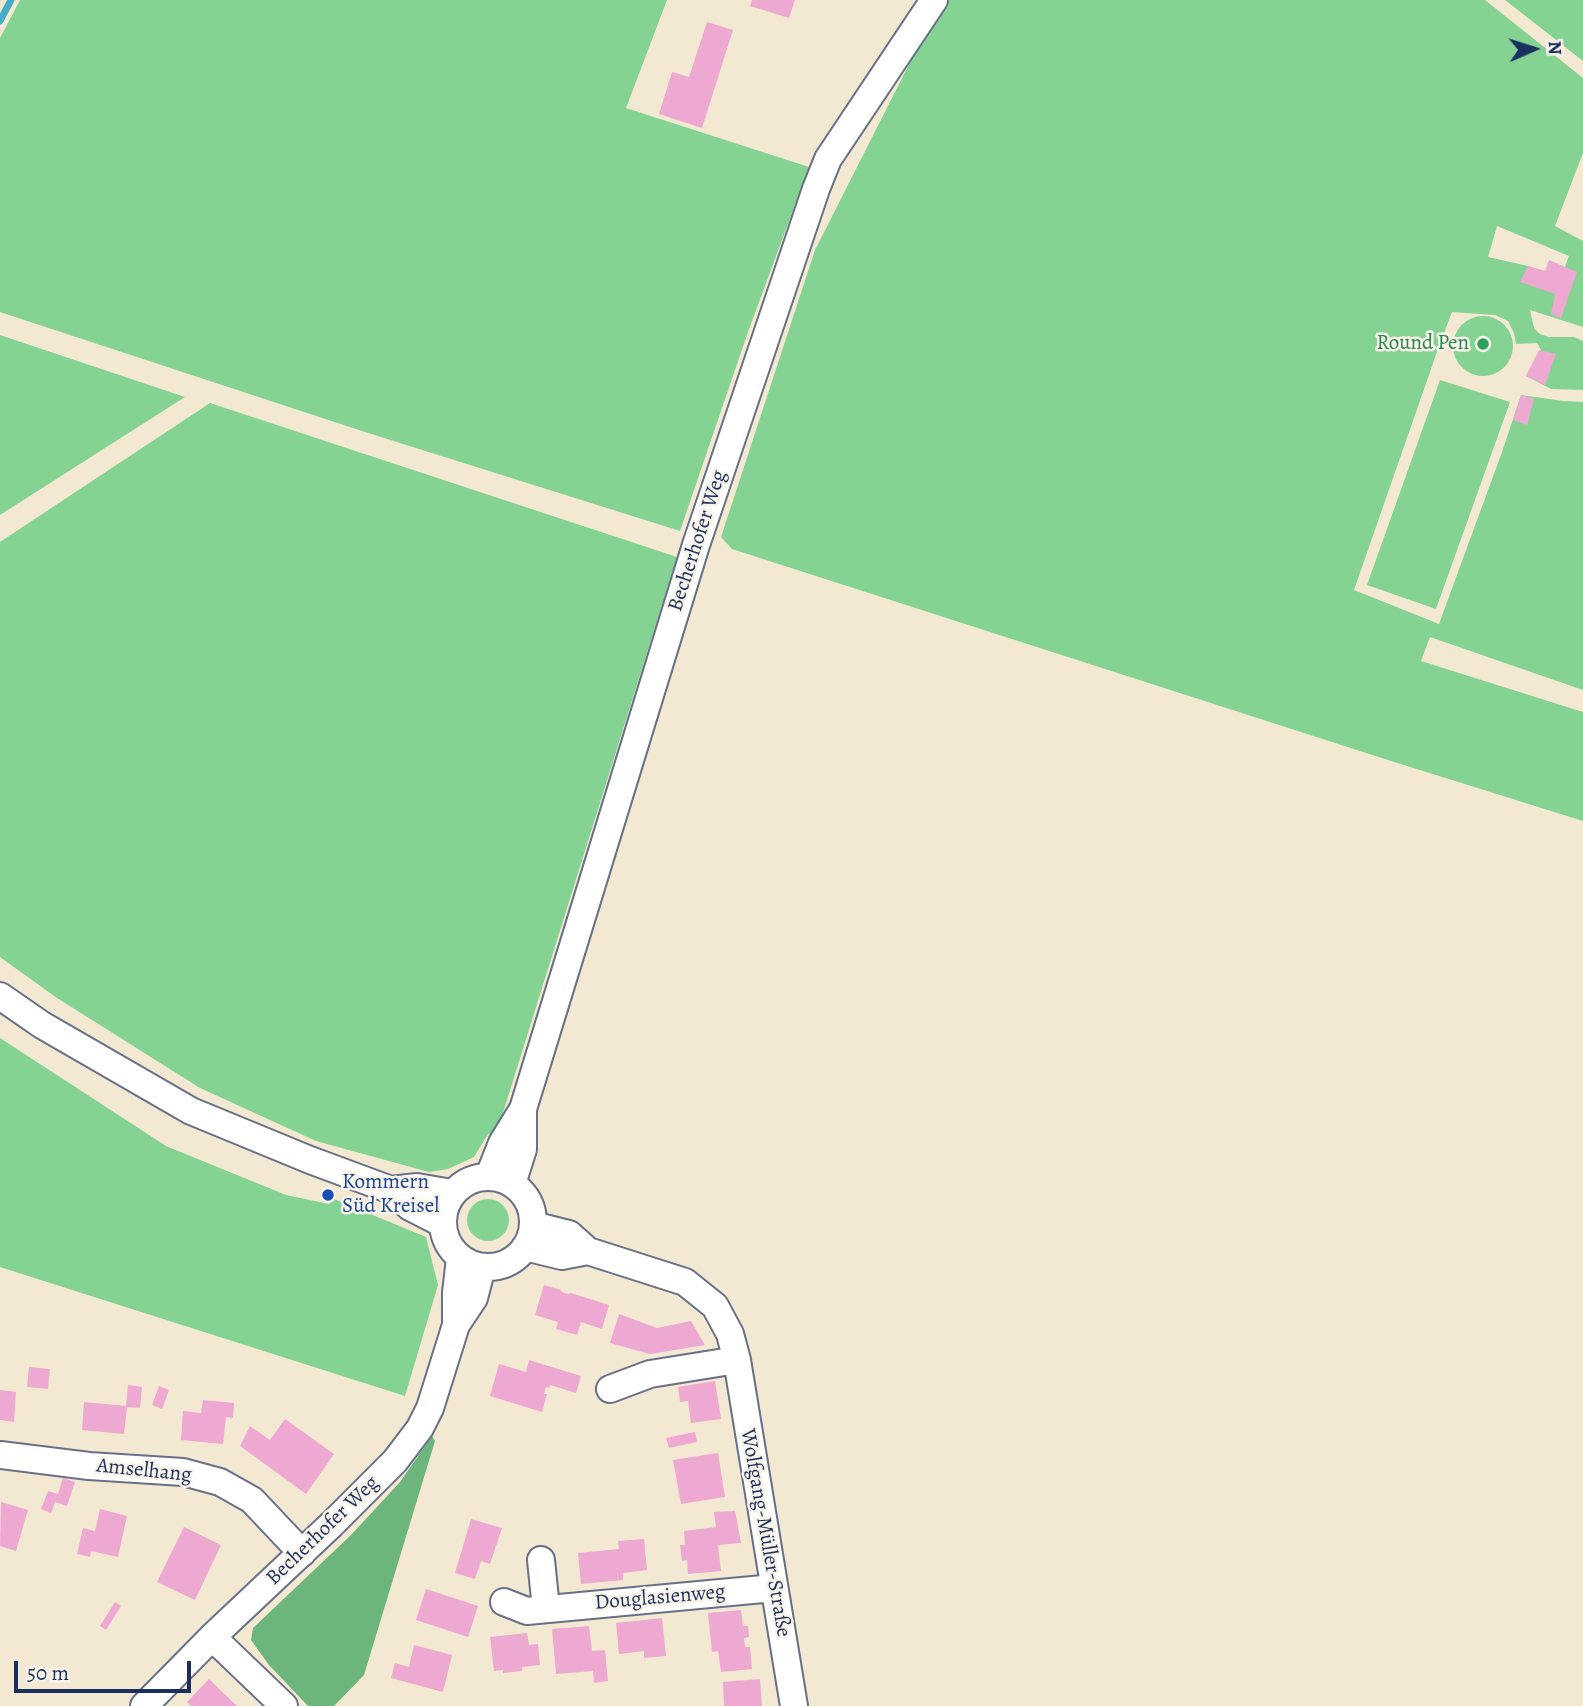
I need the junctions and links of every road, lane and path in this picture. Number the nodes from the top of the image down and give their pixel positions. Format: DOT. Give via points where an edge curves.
graph roads {
  1 [pos="933,0"];
  2 [pos="0,996"];
  3 [pos="501,1180"];
  4 [pos="391,1191"];
  5 [pos="452,1193"];
  6 [pos="443,1224"];
  7 [pos="529,1236"];
  8 [pos="471,1262"];
  9 [pos="737,1360"];
  10 [pos="610,1389"];
  11 [pos="0,1455"];
  12 [pos="302,1553"];
  13 [pos="541,1560"];
  14 [pos="774,1588"];
  15 [pos="504,1602"];
  16 [pos="546,1609"];
  17 [pos="212,1637"];
  18 [pos="144,1706"];
  19 [pos="284,1706"];
  20 [pos="794,1706"];
  1 -- 3 [label="street, Becherhofer Weg" via="828,159 816,189 696,545 523,1110 523,1149"];
  2 -- 4 [label="street" via="191,1111"];
  3 -- 5 [label="street" via="476,1178"];
  3 -- 7 [label="street" via="521,1191 528,1201 532,1213"];
  4 -- 5 [label="street" via="417,1187"];
  4 -- 6 [label="street"];
  5 -- 6 [label="street"];
  6 -- 8 [label="street" via="451,1249"];
  7 -- 8 [label="street" via="517,1257 507,1263 495,1267"];
  7 -- 9 [label="street, Wolfgang-Müller-Straße" via="562,1256 588,1251 685,1282 715,1306"];
  8 -- 12 [label="street, Becherhofer Weg" via="456,1293 456,1325 420,1428 396,1461"];
  9 -- 10 [label="street" via="650,1374"];
  9 -- 14 [label="street, Wolfgang-Müller-Straße"];
  11 -- 12 [label="street, Amselhang" via="183,1472 220,1482 252,1500"];
  12 -- 17 [label="street, Becherhofer Weg"];
  13 -- 16 [label="street"];
  14 -- 16 [label="street, Douglasienweg"];
  14 -- 20 [label="street, Wolfgang-Müller-Straße"];
  15 -- 16 [label="street, Douglasienweg" via="527,1611"];
  17 -- 18 [label="street, Becherhofer Weg"];
  17 -- 19 [label="street"];
}
